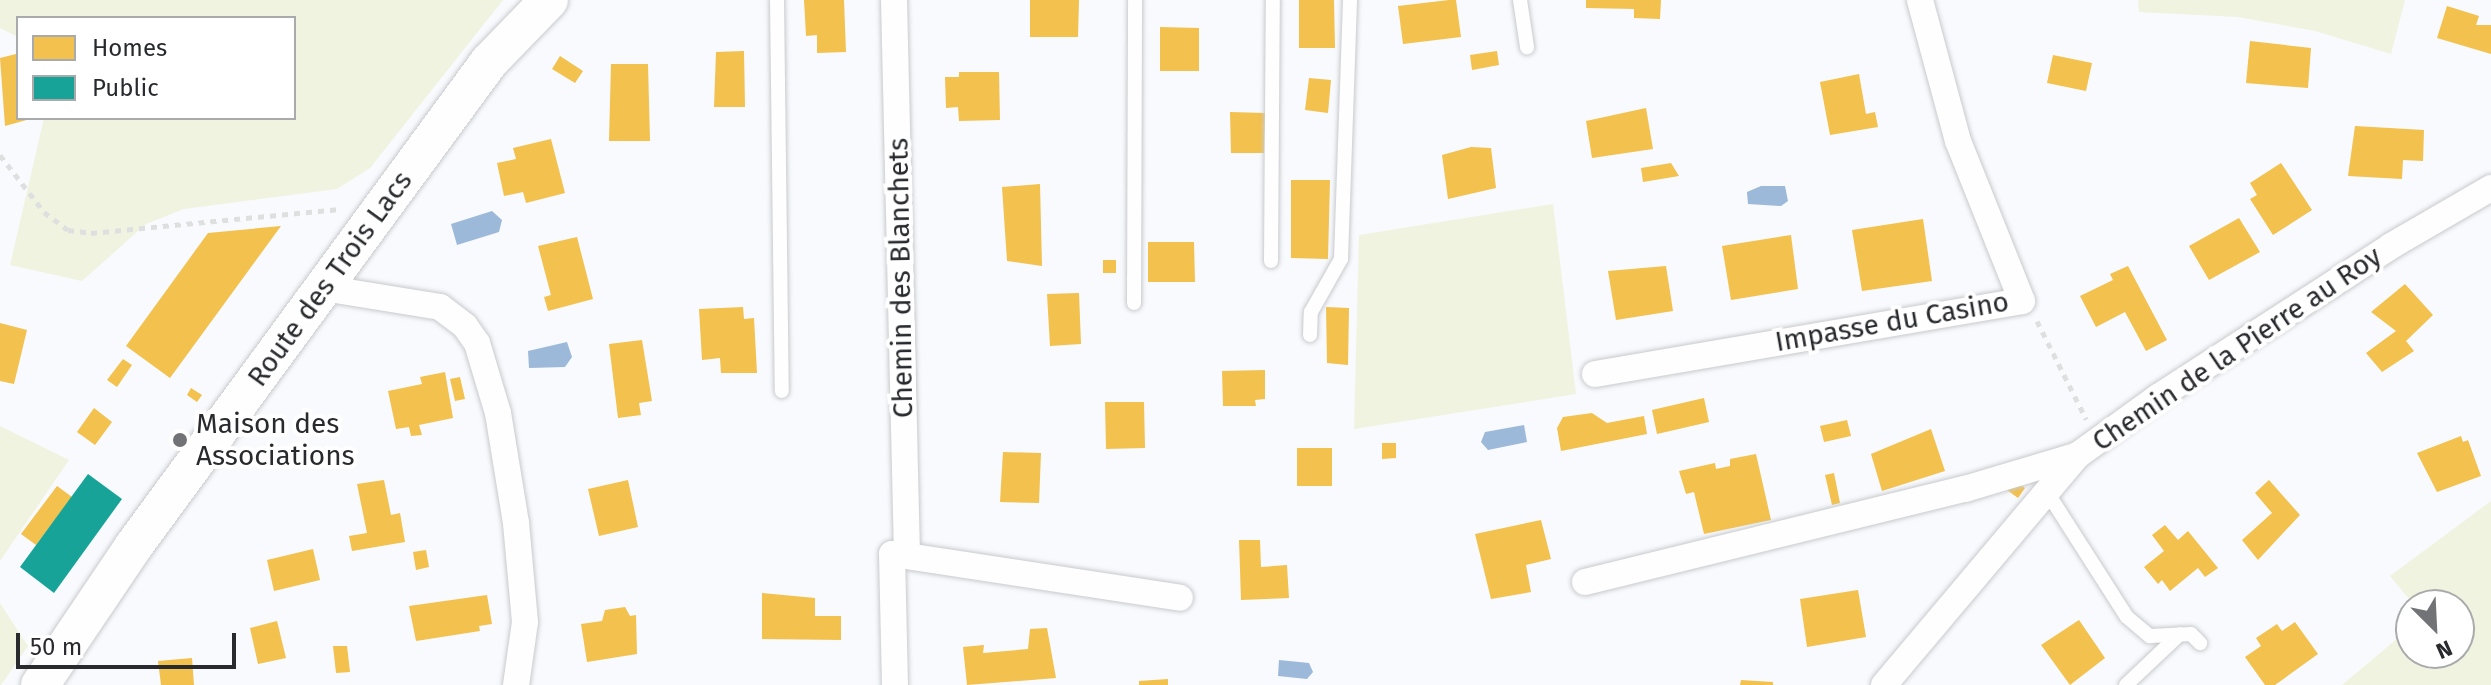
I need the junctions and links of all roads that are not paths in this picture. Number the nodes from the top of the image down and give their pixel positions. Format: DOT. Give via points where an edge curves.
graph roads {
  1 [pos="549,0"];
  2 [pos="777,0"];
  3 [pos="894,0"];
  4 [pos="1135,0"];
  5 [pos="1273,0"];
  6 [pos="1350,0"];
  7 [pos="1520,0"];
  8 [pos="1920,0"];
  9 [pos="1527,47"];
  10 [pos="2491,188"];
  11 [pos="1271,261"];
  12 [pos="323,288"];
  13 [pos="1134,303"];
  14 [pos="1310,335"];
  15 [pos="1595,374"];
  16 [pos="782,391"];
  17 [pos="2087,449"];
  18 [pos="2047,492"];
  19 [pos="907,556"];
  20 [pos="1585,582"];
  21 [pos="1180,598"];
  22 [pos="2180,634"];
  23 [pos="2200,643"];
  24 [pos="40,685"];
  25 [pos="516,685"];
  26 [pos="895,685"];
  27 [pos="1884,685"];
  28 [pos="2126,685"];
  1 -- 12 [label="street, Route des Trois Lacs" via="489,62"];
  2 -- 16 [label="lane"];
  3 -- 19 [label="street, Chemin des Blanchets"];
  4 -- 13 [label="lane"];
  5 -- 11 [label="lane"];
  6 -- 14 [label="lane" via="1341,259 1311,312"];
  7 -- 9 [label="lane"];
  8 -- 15 [label="street, Impasse du Casino" via="1958,141 2022,301"];
  10 -- 17 [label="street, Chemin de la Pierre au Roy" via="2391,246"];
  12 -- 24 [label="street, Route des Trois Lacs" via="124,559"];
  12 -- 25 [label="street" via="440,307 477,343 498,413 516,523 525,622"];
  17 -- 18 [label="street, Chemin de la Pierre au Roy"];
  17 -- 20 [label="street" via="1965,489"];
  18 -- 22 [label="lane" via="2127,617 2150,636"];
  18 -- 27 [label="street, Chemin de la Pierre au Roy"];
  19 -- 21 [label="street"];
  19 -- 26 [label="street" via="892,554"];
  22 -- 23 [label="lane" via="2191,634"];
  22 -- 28 [label="lane"];
}
